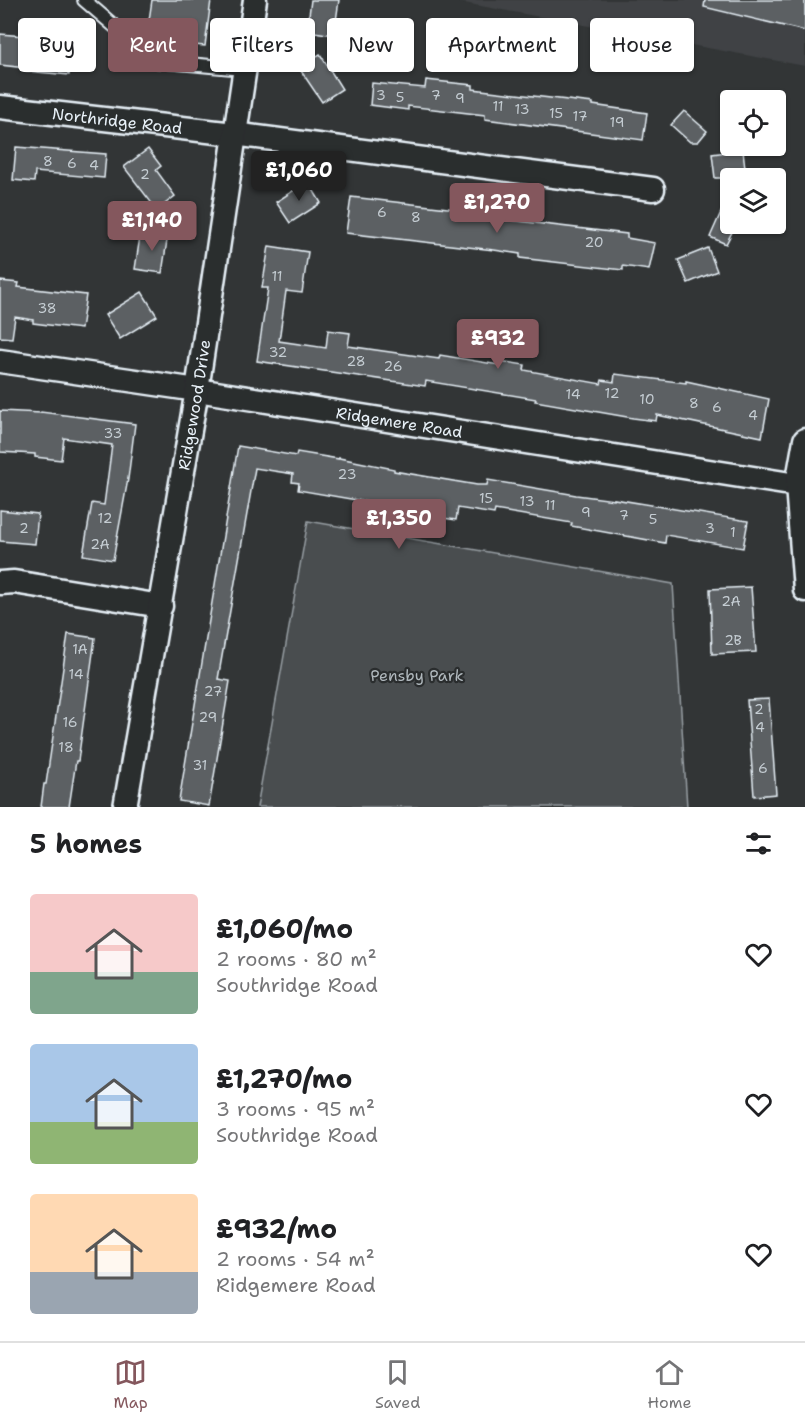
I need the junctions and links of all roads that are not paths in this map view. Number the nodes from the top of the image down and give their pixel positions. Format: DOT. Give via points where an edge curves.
graph roads {
  1 [pos="84,0"];
  2 [pos="255,0"];
  3 [pos="252,18"];
  4 [pos="210,66"];
  5 [pos="244,72"];
  6 [pos="0,107"];
  7 [pos="234,134"];
  8 [pos="653,189"];
  9 [pos="0,361"];
  10 [pos="196,390"];
  11 [pos="805,440"];
  12 [pos="797,485"];
  13 [pos="0,583"];
  14 [pos="805,590"];
  15 [pos="160,606"];
  16 [pos="125,807"];
  1 -- 4 [label="lane" via="155,61"];
  2 -- 3 [label="street, Ridgewood Drive"];
  5 -- 7 [label="street, Ridgewood Drive"];
  6 -- 7 [label="street, Northridge Road"];
  7 -- 8 [label="street, Northridge Road"];
  7 -- 10 [label="street, Ridgewood Drive"];
  9 -- 10 [label="street, Ridgemere Road"];
  10 -- 12 [label="street, Ridgemere Road"];
  10 -- 15 [label="street, Ridgewood Drive"];
  11 -- 12 [label="street"];
  12 -- 14 [label="street"];
  13 -- 15 [label="street"];
  15 -- 16 [label="street, Ridgewood Drive"];
}
